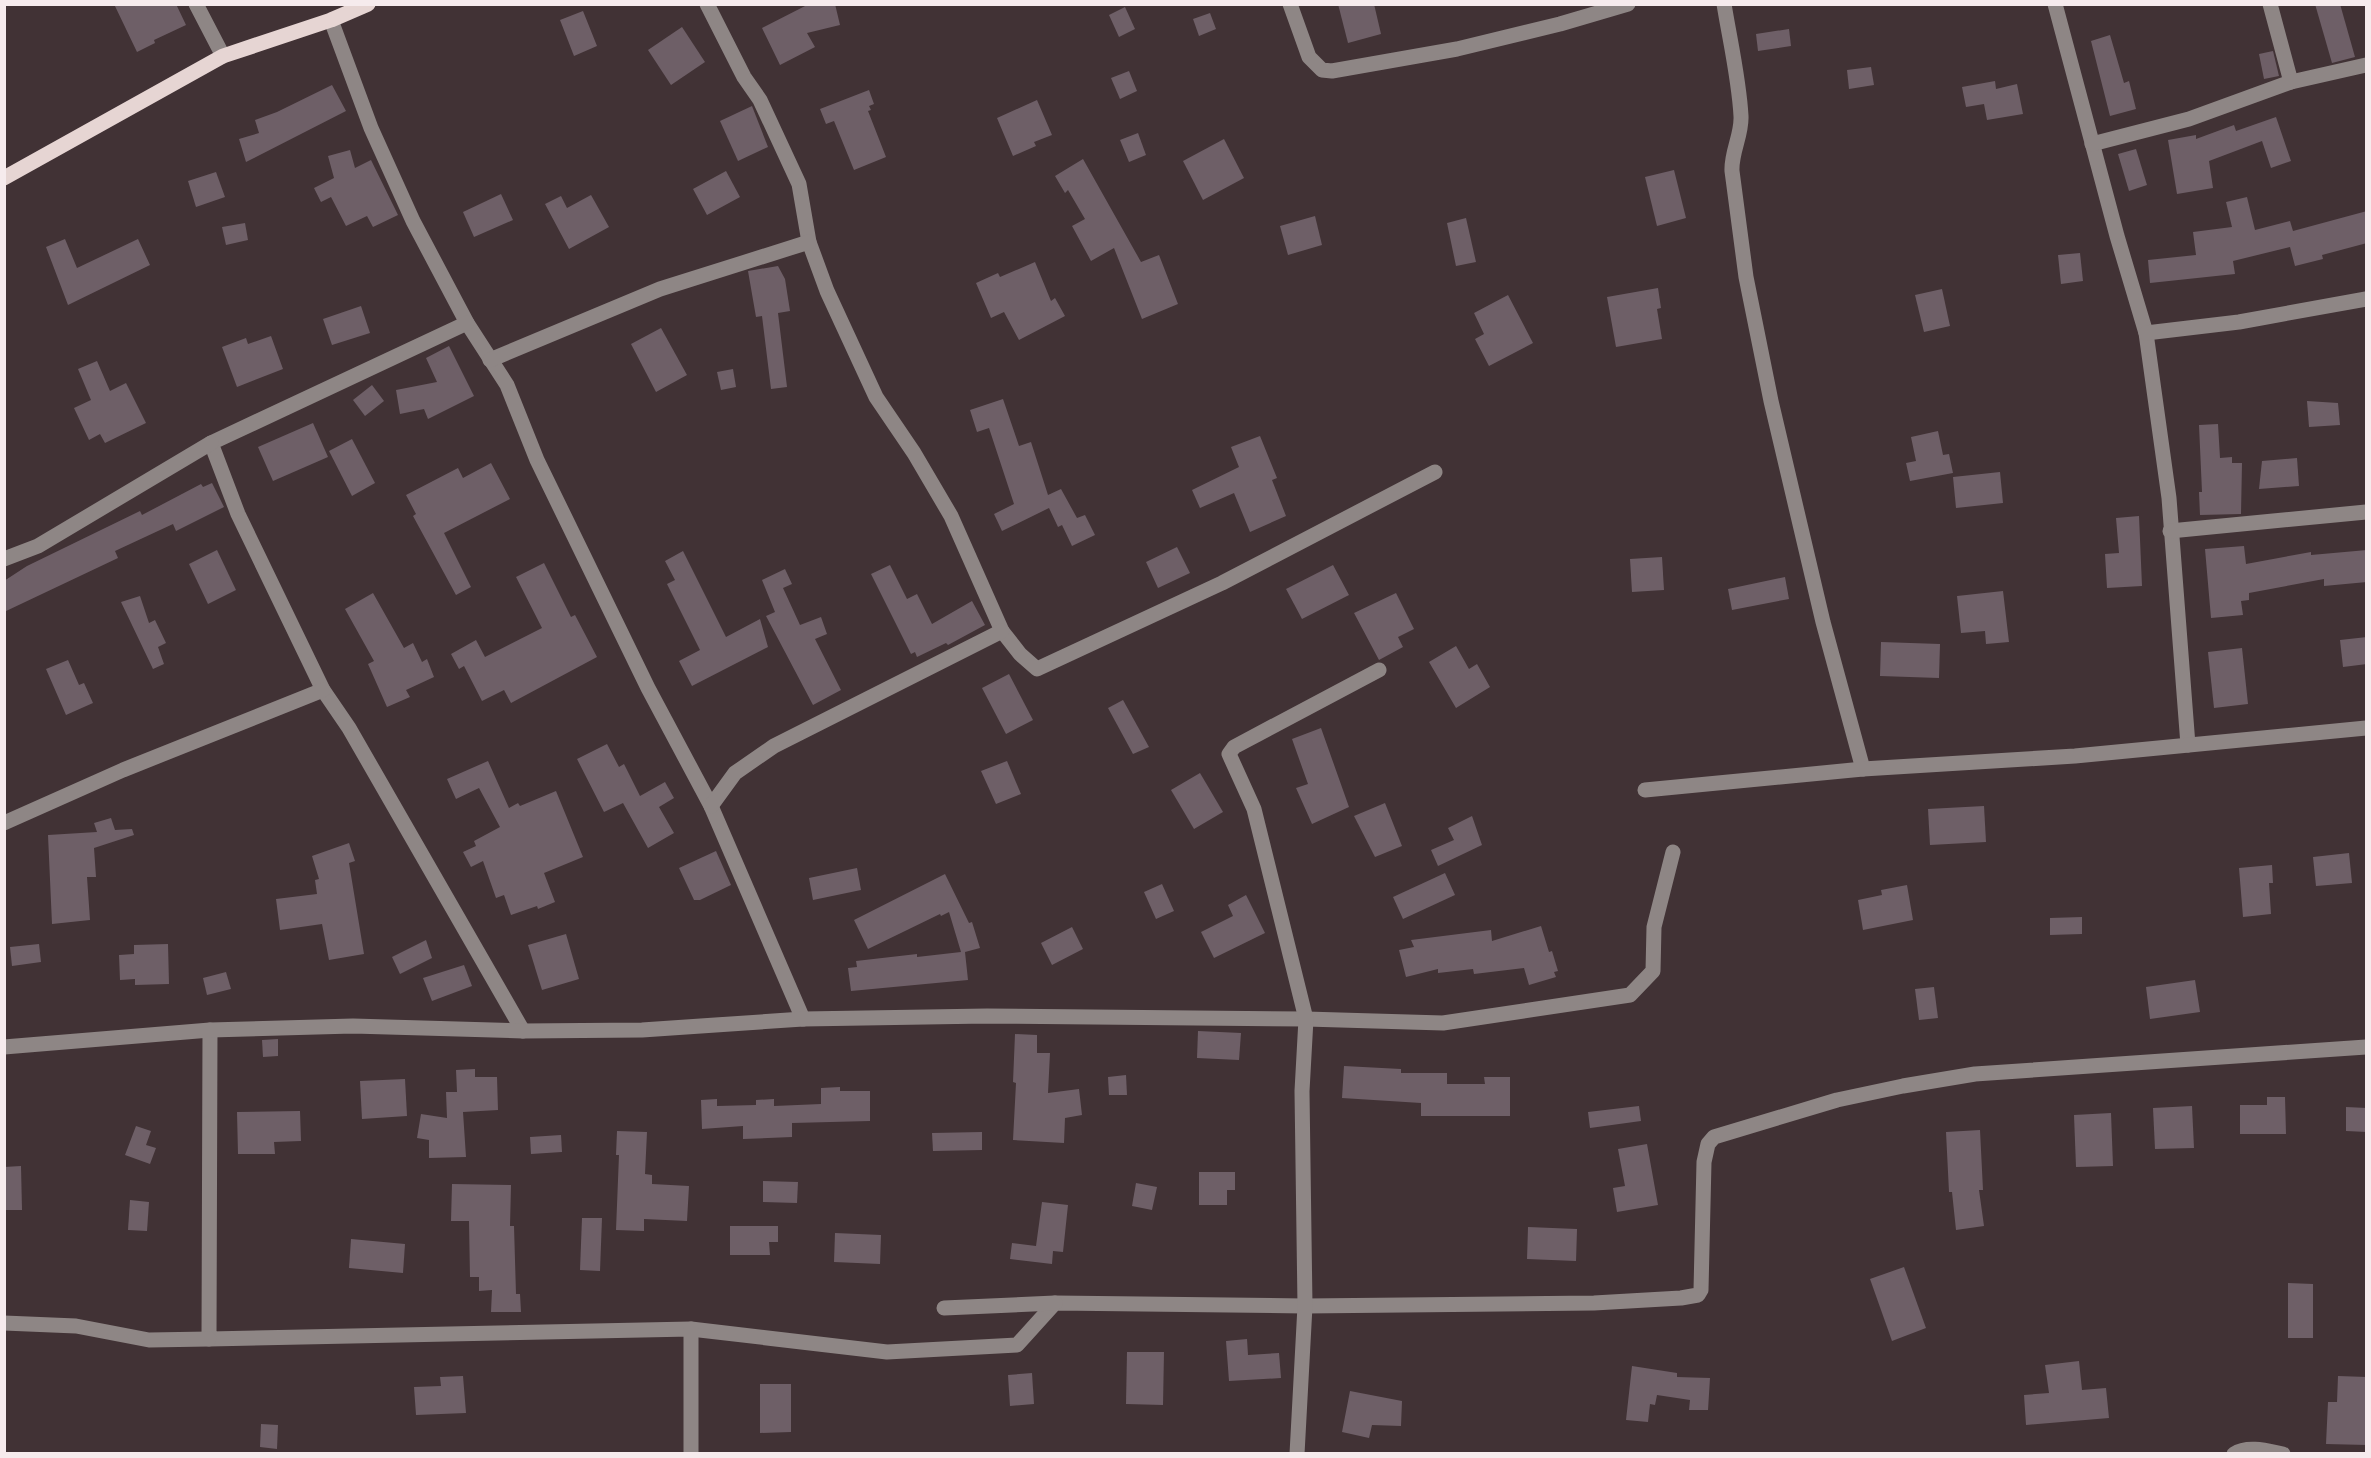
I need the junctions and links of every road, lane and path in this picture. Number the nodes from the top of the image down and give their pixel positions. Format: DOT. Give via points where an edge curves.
graph roads {
  1 [pos="196,4"];
  2 [pos="368,4"];
  3 [pos="707,4"];
  4 [pos="1290,4"];
  5 [pos="1628,4"];
  6 [pos="1724,4"];
  7 [pos="2055,4"];
  8 [pos="2270,4"];
  9 [pos="331,20"];
  10 [pos="223,56"];
  11 [pos="2367,65"];
  12 [pos="2291,82"];
  13 [pos="2092,144"];
  14 [pos="4,178"];
  15 [pos="809,242"];
  16 [pos="2367,299"];
  17 [pos="467,323"];
  18 [pos="2146,333"];
  19 [pos="490,360"];
  20 [pos="211,443"];
  21 [pos="1435,472"];
  22 [pos="2367,512"];
  23 [pos="2170,531"];
  24 [pos="4,559"];
  25 [pos="1002,631"];
  26 [pos="1379,670"];
  27 [pos="323,690"];
  28 [pos="2367,728"];
  29 [pos="2188,745"];
  30 [pos="1863,769"];
  31 [pos="1645,790"];
  32 [pos="711,806"];
  33 [pos="4,823"];
  34 [pos="1673,852"];
  35 [pos="803,1019"];
  36 [pos="1306,1019"];
  37 [pos="210,1030"];
  38 [pos="523,1031"];
  39 [pos="4,1047"];
  40 [pos="2367,1047"];
  41 [pos="1055,1303"];
  42 [pos="1305,1306"];
  43 [pos="944,1308"];
  44 [pos="4,1323"];
  45 [pos="691,1329"];
  46 [pos="209,1339"];
  47 [pos="691,1454"];
  48 [pos="1297,1454"];
  49 [pos="2234,1454"];
  50 [pos="2283,1454"];
  1 -- 10 [label="street"];
  2 -- 9 [label="main road"];
  3 -- 15 [label="street" via="760,100 799,184"];
  4 -- 5 [label="street" via="1310,57 1322,70 1332,71 1457,49"];
  6 -- 30 [label="street" via="1741,116 1731,162 1746,277 1823,621"];
  7 -- 13 [label="street"];
  8 -- 12 [label="street"];
  9 -- 10 [label="main road"];
  9 -- 17 [label="street" via="371,128"];
  10 -- 14 [label="main road"];
  11 -- 12 [label="street"];
  12 -- 13 [label="street" via="2189,120"];
  13 -- 18 [label="street"];
  15 -- 19 [label="street" via="660,290"];
  15 -- 25 [label="street" via="876,398 951,516"];
  16 -- 18 [label="street" via="2240,322"];
  17 -- 19 [label="street"];
  17 -- 20 [label="street"];
  18 -- 23 [label="street"];
  19 -- 32 [label="street" via="507,386 537,460 648,688"];
  20 -- 24 [label="street" via="38,546"];
  20 -- 27 [label="street" via="238,514"];
  21 -- 25 [label="street" via="1222,583 1037,669"];
  22 -- 23 [label="street"];
  23 -- 29 [label="street"];
  25 -- 32 [label="street" via="774,746 735,773"];
  26 -- 36 [label="street" via="1234,747 1229,754 1254,809"];
  27 -- 33 [label="street" via="123,770"];
  27 -- 38 [label="street"];
  28 -- 29 [label="street"];
  29 -- 30 [label="street"];
  30 -- 31 [label="street"];
  32 -- 35 [label="street"];
  34 -- 36 [label="street" via="1654,927 1653,971 1630,995 1443,1023"];
  35 -- 36 [label="street"];
  35 -- 38 [label="street" via="642,1030"];
  36 -- 42 [label="street" via="1302,1091"];
  37 -- 38 [label="street" via="353,1026"];
  37 -- 39 [label="street"];
  37 -- 46 [label="street"];
  40 -- 42 [label="street" via="1975,1074 1837,1100 1714,1137 1704,1162 1698,1295 1594,1303"];
  41 -- 42 [label="street"];
  41 -- 43 [label="street"];
  41 -- 45 [label="street" via="1017,1345 887,1352"];
  42 -- 48 [label="street"];
  44 -- 46 [label="street" via="76,1326 149,1340"];
  45 -- 46 [label="street"];
  45 -- 47 [label="street"];
  49 -- 50 [label="street" via="2255,1449"];
}
